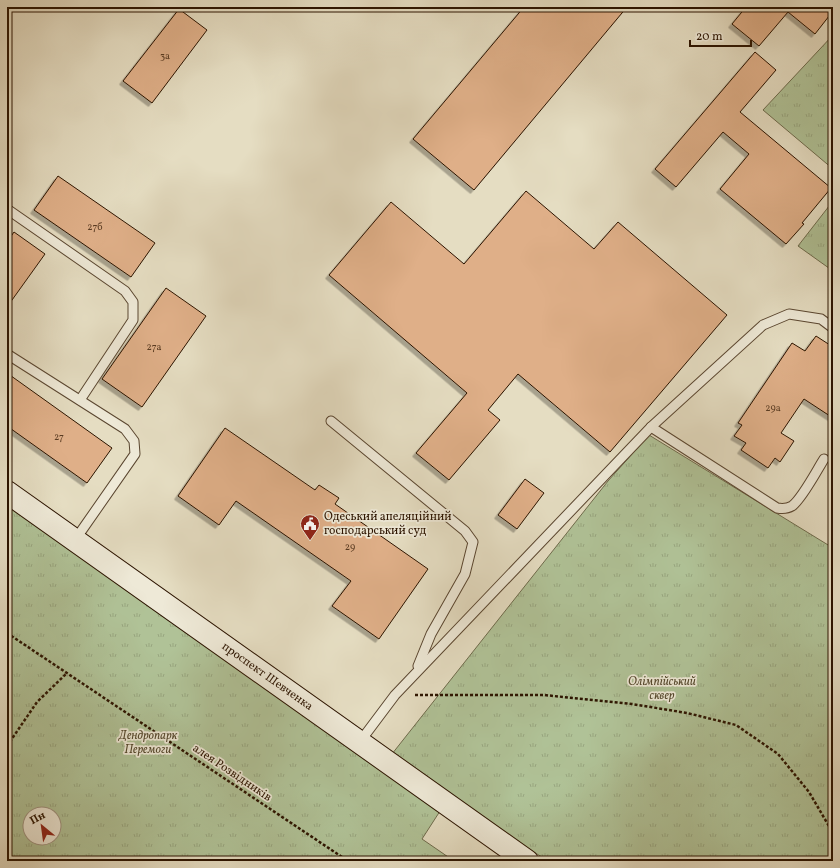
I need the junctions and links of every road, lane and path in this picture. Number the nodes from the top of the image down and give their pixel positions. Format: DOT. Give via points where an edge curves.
graph roads {
  1 [pos="7,209"];
  2 [pos="833,328"];
  3 [pos="7,354"];
  4 [pos="80,400"];
  5 [pos="331,420"];
  6 [pos="651,427"];
  7 [pos="824,459"];
  8 [pos="7,492"];
  9 [pos="74,540"];
  10 [pos="7,633"];
  11 [pos="416,672"];
  12 [pos="67,673"];
  13 [pos="395,695"];
  14 [pos="359,743"];
  15 [pos="7,746"];
  16 [pos="833,833"];
  17 [pos="348,861"];
  18 [pos="527,861"];
  1 -- 4 [label="lane" via="125,291 133,302 133,320"];
  2 -- 6 [label="lane" via="821,319 789,314 763,325"];
  3 -- 4 [label="lane"];
  4 -- 9 [label="lane" via="125,429 134,442 135,454"];
  5 -- 11 [label="lane" via="465,531 473,542 465,574 431,634"];
  6 -- 7 [label="lane" via="777,508 793,506"];
  6 -- 11 [label="lane"];
  8 -- 9 [label="main road, проспект Шевченка"];
  9 -- 14 [label="main road, проспект Шевченка"];
  10 -- 12 [label="path, алея Розвідників"];
  11 -- 13 [label="lane"];
  12 -- 15 [label="path" via="37,702"];
  12 -- 17 [label="path, алея Розвідників"];
  13 -- 14 [label="lane"];
  13 -- 16 [label="path" via="552,696 632,704 687,713 736,725 778,754 809,792"];
  14 -- 18 [label="main road, проспект Шевченка"];
}
